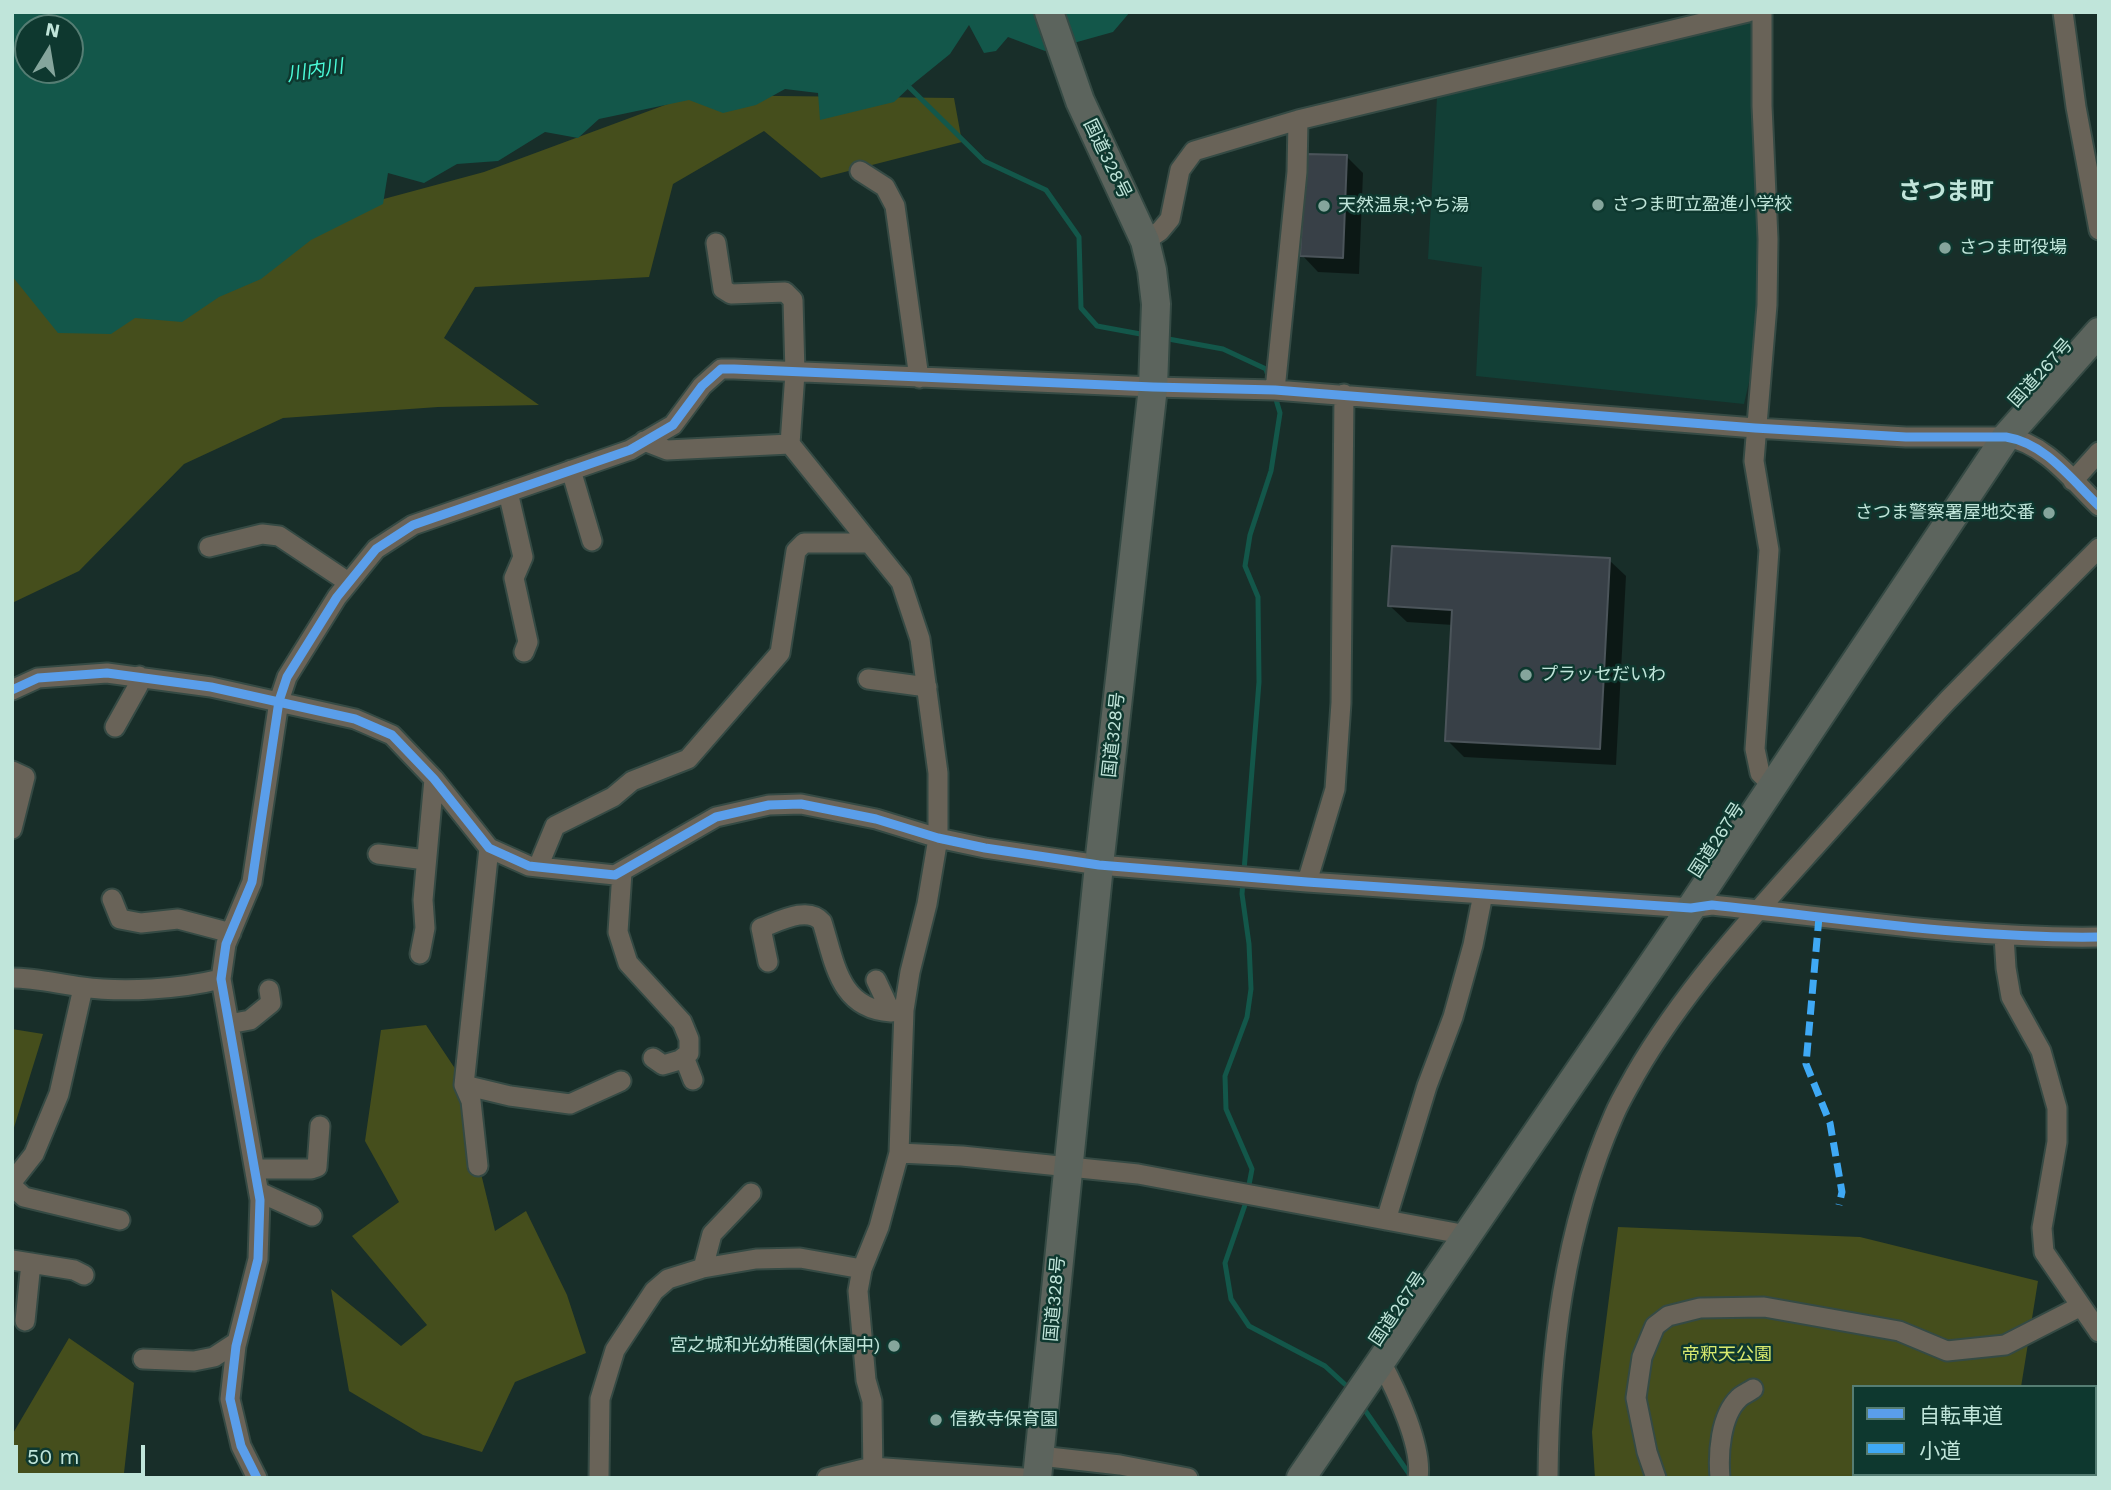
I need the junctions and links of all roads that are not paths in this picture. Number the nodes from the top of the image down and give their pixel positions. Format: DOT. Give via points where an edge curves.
graph roads {
  1 [pos="1049,12"];
  2 [pos="1748,12"];
  3 [pos="1762,12"];
  4 [pos="2063,12"];
  5 [pos="1297,120"];
  6 [pos="860,171"];
  7 [pos="2099,230"];
  8 [pos="1145,240"];
  9 [pos="716,243"];
  10 [pos="2099,332"];
  11 [pos="795,373"];
  12 [pos="919,378"];
  13 [pos="1153,387"];
  14 [pos="1275,390"];
  15 [pos="1345,394"];
  16 [pos="1755,428"];
  17 [pos="2006,437"];
  18 [pos="644,441"];
  19 [pos="790,444"];
  20 [pos="2099,452"];
  21 [pos="571,470"];
  22 [pos="2073,481"];
  23 [pos="509,492"];
  24 [pos="2099,506"];
  25 [pos="592,541"];
  26 [pos="870,543"];
  27 [pos="209,547"];
  28 [pos="2099,548"];
  29 [pos="348,582"];
  30 [pos="524,652"];
  31 [pos="139,676"];
  32 [pos="868,679"];
  33 [pos="927,687"];
  34 [pos="12,690"];
  35 [pos="279,701"];
  36 [pos="115,727"];
  37 [pos="12,771"];
  38 [pos="434,779"];
  39 [pos="1772,785"];
  40 [pos="12,829"];
  41 [pos="938,838"];
  42 [pos="489,848"];
  43 [pos="377,854"];
  44 [pos="426,860"];
  45 [pos="1099,866"];
  46 [pos="538,867"];
  47 [pos="622,872"];
  48 [pos="1307,882"];
  49 [pos="1483,894"];
  50 [pos="112,899"];
  51 [pos="1691,908"];
  52 [pos="1758,910"];
  53 [pos="231,933"];
  54 [pos="2004,936"];
  55 [pos="2099,937"];
  56 [pos="420,954"];
  57 [pos="768,962"];
  58 [pos="12,978"];
  59 [pos="221,979"];
  60 [pos="876,980"];
  61 [pos="83,988"];
  62 [pos="269,990"];
  63 [pos="897,1011"];
  64 [pos="229,1024"];
  65 [pos="684,1057"];
  66 [pos="653,1058"];
  67 [pos="693,1080"];
  68 [pos="621,1081"];
  69 [pos="464,1085"];
  70 [pos="320,1126"];
  71 [pos="899,1153"];
  72 [pos="478,1166"];
  73 [pos="1068,1166"];
  74 [pos="255,1169"];
  75 [pos="12,1184"];
  76 [pos="259,1192"];
  77 [pos="751,1193"];
  78 [pos="312,1216"];
  79 [pos="120,1220"];
  80 [pos="1386,1220"];
  81 [pos="1467,1235"];
  82 [pos="22,1262"];
  83 [pos="703,1268"];
  84 [pos="862,1269"];
  85 [pos="84,1275"];
  86 [pos="2081,1306"];
  87 [pos="25,1321"];
  88 [pos="2099,1332"];
  89 [pos="237,1342"];
  90 [pos="143,1359"];
  91 [pos="1381,1362"];
  92 [pos="1754,1389"];
  93 [pos="2099,1467"];
  94 [pos="1033,1470"];
  95 [pos="873,1472"];
  96 [pos="257,1478"];
  97 [pos="599,1478"];
  98 [pos="827,1478"];
  99 [pos="1188,1478"];
  100 [pos="1301,1478"];
  101 [pos="1418,1478"];
  102 [pos="1548,1478"];
  103 [pos="1656,1478"];
  104 [pos="1720,1478"];
  105 [pos="2097,1478"];
  1 -- 8 [label="highway, 国道328号" via="1080,101"];
  2 -- 5 [label="street"];
  3 -- 16 [label="street" via="1768,252"];
  4 -- 7 [label="street"];
  5 -- 8 [label="street" via="1194,150 1180,170 1170,219 1160,232"];
  5 -- 14 [label="street" via="1297,172"];
  6 -- 12 [label="street" via="886,187 895,206"];
  8 -- 13 [label="highway, 国道328号" via="1156,304"];
  9 -- 11 [label="street" via="723,289 731,294 785,292 793,300"];
  10 -- 17 [label="highway, 国道267号"];
  11 -- 12 [label="street"];
  11 -- 18 [label="street" via="721,369 673,425"];
  11 -- 19 [label="street"];
  12 -- 13 [label="street"];
  13 -- 14 [label="street"];
  13 -- 45 [label="highway, 国道328号"];
  14 -- 15 [label="street"];
  15 -- 16 [label="street"];
  15 -- 48 [label="street" via="1341,703 1335,789"];
  16 -- 17 [label="street" via="1906,437"];
  16 -- 39 [label="street" via="1754,461 1769,550 1755,749 1760,773"];
  17 -- 22 [label="street" via="2042,451"];
  17 -- 39 [label="highway, 国道267号"];
  18 -- 19 [label="street" via="667,450"];
  18 -- 21 [label="street"];
  19 -- 26 [label="street"];
  20 -- 22 [label="street"];
  21 -- 23 [label="street"];
  21 -- 25 [label="street"];
  22 -- 24 [label="street"];
  23 -- 29 [label="street" via="413,525 376,549"];
  23 -- 30 [label="street" via="523,557 514,578 528,642"];
  26 -- 33 [label="street" via="901,582 920,639"];
  26 -- 46 [label="street" via="804,543 796,551 780,653 688,759 632,781 613,797 555,826"];
  27 -- 29 [label="street" via="262,534 279,536"];
  28 -- 52 [label="street" via="1947,702"];
  29 -- 35 [label="street" via="287,677"];
  31 -- 34 [label="street" via="107,673 38,678"];
  31 -- 35 [label="street"];
  31 -- 36 [label="street" via="138,687"];
  32 -- 33 [label="street"];
  33 -- 41 [label="street" via="939,785"];
  35 -- 38 [label="street" via="355,719 392,735"];
  35 -- 53 [label="street" via="252,882"];
  37 -- 40 [label="street" via="24,776"];
  38 -- 42 [label="street"];
  38 -- 44 [label="street"];
  39 -- 51 [label="highway, 国道267号"];
  41 -- 45 [label="street"];
  41 -- 47 [label="street" via="876,819 801,804 769,806 716,817"];
  41 -- 63 [label="street" via="927,904"];
  42 -- 46 [label="street"];
  42 -- 69 [label="street"];
  43 -- 44 [label="street"];
  44 -- 56 [label="street"];
  45 -- 48 [label="street"];
  45 -- 73 [label="highway, 国道328号"];
  46 -- 47 [label="street" via="615,876"];
  47 -- 65 [label="street" via="618,932 628,963 682,1022 689,1039 689,1053"];
  48 -- 49 [label="street"];
  49 -- 51 [label="street"];
  49 -- 80 [label="street" via="1453,1017"];
  50 -- 53 [label="street" via="120,919 141,923 178,919"];
  51 -- 52 [label="street" via="1712,905"];
  51 -- 81 [label="highway, 国道267号"];
  52 -- 54 [label="street"];
  52 -- 102 [label="street" via="1654,1042 1601,1146 1583,1196 1563,1285"];
  53 -- 59 [label="street"];
  54 -- 55 [label="street"];
  54 -- 86 [label="street" via="2011,997 2041,1051 2057,1108 2057,1142 2042,1228 2044,1252"];
  57 -- 63 [label="street" via="759,921 817,916 847,993 875,1011"];
  58 -- 61 [label="street"];
  59 -- 61 [label="street" via="198,985"];
  59 -- 64 [label="street"];
  60 -- 63 [label="street"];
  61 -- 75 [label="street" via="59,1094 34,1154"];
  62 -- 64 [label="street" via="271,1003 250,1020"];
  63 -- 71 [label="street"];
  64 -- 74 [label="street"];
  65 -- 66 [label="street" via="663,1065"];
  65 -- 67 [label="street"];
  68 -- 69 [label="street" via="570,1104"];
  69 -- 72 [label="street" via="471,1101"];
  70 -- 74 [label="street" via="317,1167"];
  71 -- 73 [label="street"];
  71 -- 84 [label="street"];
  73 -- 80 [label="street" via="1138,1174"];
  73 -- 94 [label="highway, 国道328号"];
  74 -- 76 [label="street"];
  75 -- 79 [label="street" via="24,1197"];
  76 -- 78 [label="street"];
  76 -- 89 [label="street" via="258,1259"];
  77 -- 83 [label="street" via="712,1234"];
  80 -- 81 [label="street"];
  81 -- 91 [label="highway, 国道267号"];
  82 -- 85 [label="street"];
  82 -- 87 [label="street"];
  83 -- 84 [label="street" via="756,1259 800,1258"];
  83 -- 97 [label="street" via="668,1279 654,1291 615,1350 600,1399"];
  84 -- 95 [label="street" via="858,1291 866,1380 873,1401"];
  86 -- 88 [label="street"];
  86 -- 103 [label="street" via="2005,1345 1947,1351 1899,1331 1764,1307 1700,1308 1668,1316 1655,1326 1642,1357 1636,1398"];
  89 -- 90 [label="street" via="214,1357 194,1361"];
  89 -- 96 [label="street" via="230,1399 241,1446"];
  91 -- 100 [label="highway, 国道267号"];
  91 -- 101 [label="street" via="1417,1451"];
  92 -- 104 [label="street" via="1738,1399 1727,1419 1718,1456"];
  93 -- 105 [label="street"];
  94 -- 95 [label="street"];
  94 -- 99 [label="street" via="1120,1465"];
  95 -- 98 [label="street"];
}
